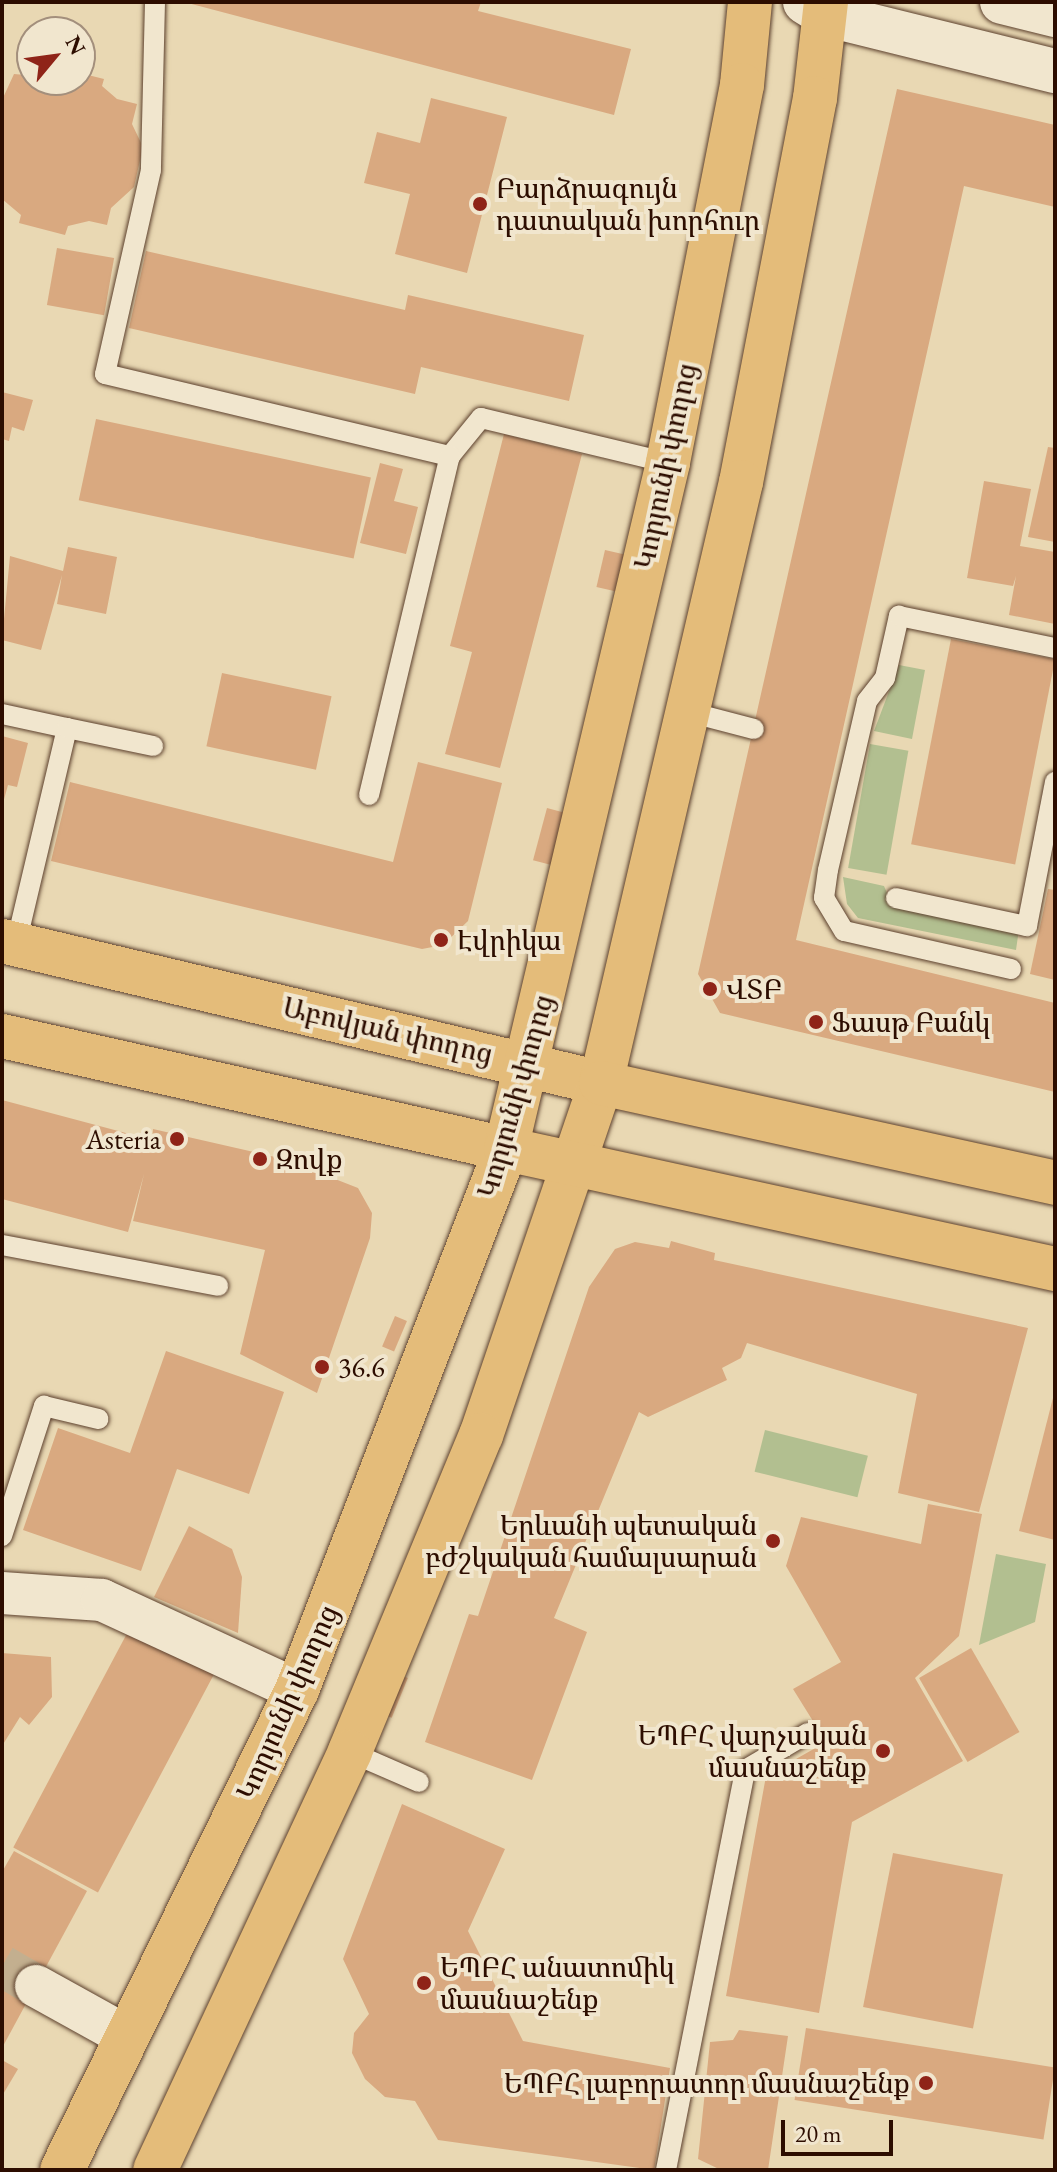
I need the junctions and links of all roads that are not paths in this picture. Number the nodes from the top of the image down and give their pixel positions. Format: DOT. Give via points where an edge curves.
graph roads {
  1 [pos="155,2"];
  2 [pos="750,2"];
  3 [pos="1002,2"];
  4 [pos="818,6"];
  5 [pos="1055,15"];
  6 [pos="1055,71"];
  7 [pos="450,456"];
  8 [pos="668,463"];
  9 [pos="1055,648"];
  10 [pos="689,712"];
  11 [pos="2,714"];
  12 [pos="67,728"];
  13 [pos="754,729"];
  14 [pos="153,746"];
  15 [pos="1055,782"];
  16 [pos="369,795"];
  17 [pos="896,898"];
  18 [pos="9,942"];
  19 [pos="1011,969"];
  20 [pos="2,1036"];
  21 [pos="527,1062"];
  22 [pos="601,1083"];
  23 [pos="506,1149"];
  24 [pos="575,1163"];
  25 [pos="1055,1183"];
  26 [pos="2,1245"];
  27 [pos="1055,1269"];
  28 [pos="218,1286"];
  29 [pos="98,1419"];
  30 [pos="2,1536"];
  31 [pos="2,1593"];
  32 [pos="297,1690"];
  33 [pos="808,1733"];
  34 [pos="350,1752"];
  35 [pos="419,1782"];
  36 [pos="36,1986"];
  37 [pos="128,2037"];
  38 [pos="62,2170"];
  39 [pos="155,2170"];
  40 [pos="666,2170"];
  1 -- 7 [label="lane" via="151,170 105,374"];
  2 -- 8 [label="main road, Կորյունի փողոց" via="742,85"];
  3 -- 5 [label="street"];
  4 -- 6 [label="street"];
  4 -- 10 [label="main road" via="815,98"];
  7 -- 8 [label="lane" via="481,418"];
  7 -- 16 [label="lane"];
  8 -- 21 [label="main road, Կորյունի փողոց"];
  9 -- 19 [label="lane" via="899,616 885,678 867,701 846,753 828,870 830,917 844,931"];
  10 -- 13 [label="lane"];
  10 -- 22 [label="main road"];
  11 -- 12 [label="lane"];
  12 -- 14 [label="lane"];
  12 -- 18 [label="lane"];
  15 -- 17 [label="lane" via="1027,926"];
  18 -- 21 [label="main road, Աբովյան փողոց"];
  20 -- 23 [label="main road"];
  21 -- 22 [label="main road, Աբովյան փողոց"];
  21 -- 23 [label="main road, Կորյունի փողոց"];
  22 -- 24 [label="main road"];
  22 -- 25 [label="main road, Աբովյան փողոց"];
  23 -- 24 [label="main road"];
  23 -- 32 [label="main road, Կորյունի փողոց"];
  24 -- 27 [label="main road"];
  24 -- 34 [label="main road" via="481,1435"];
  26 -- 28 [label="lane"];
  29 -- 30 [label="lane" via="44,1406"];
  31 -- 32 [label="street" via="102,1600"];
  32 -- 37 [label="main road, Կորյունի փողոց"];
  33 -- 40 [label="lane" via="745,1770"];
  34 -- 35 [label="lane"];
  34 -- 39 [label="main road"];
  36 -- 37 [label="street"];
  37 -- 38 [label="main road, Կորյունի փողոց"];
}
